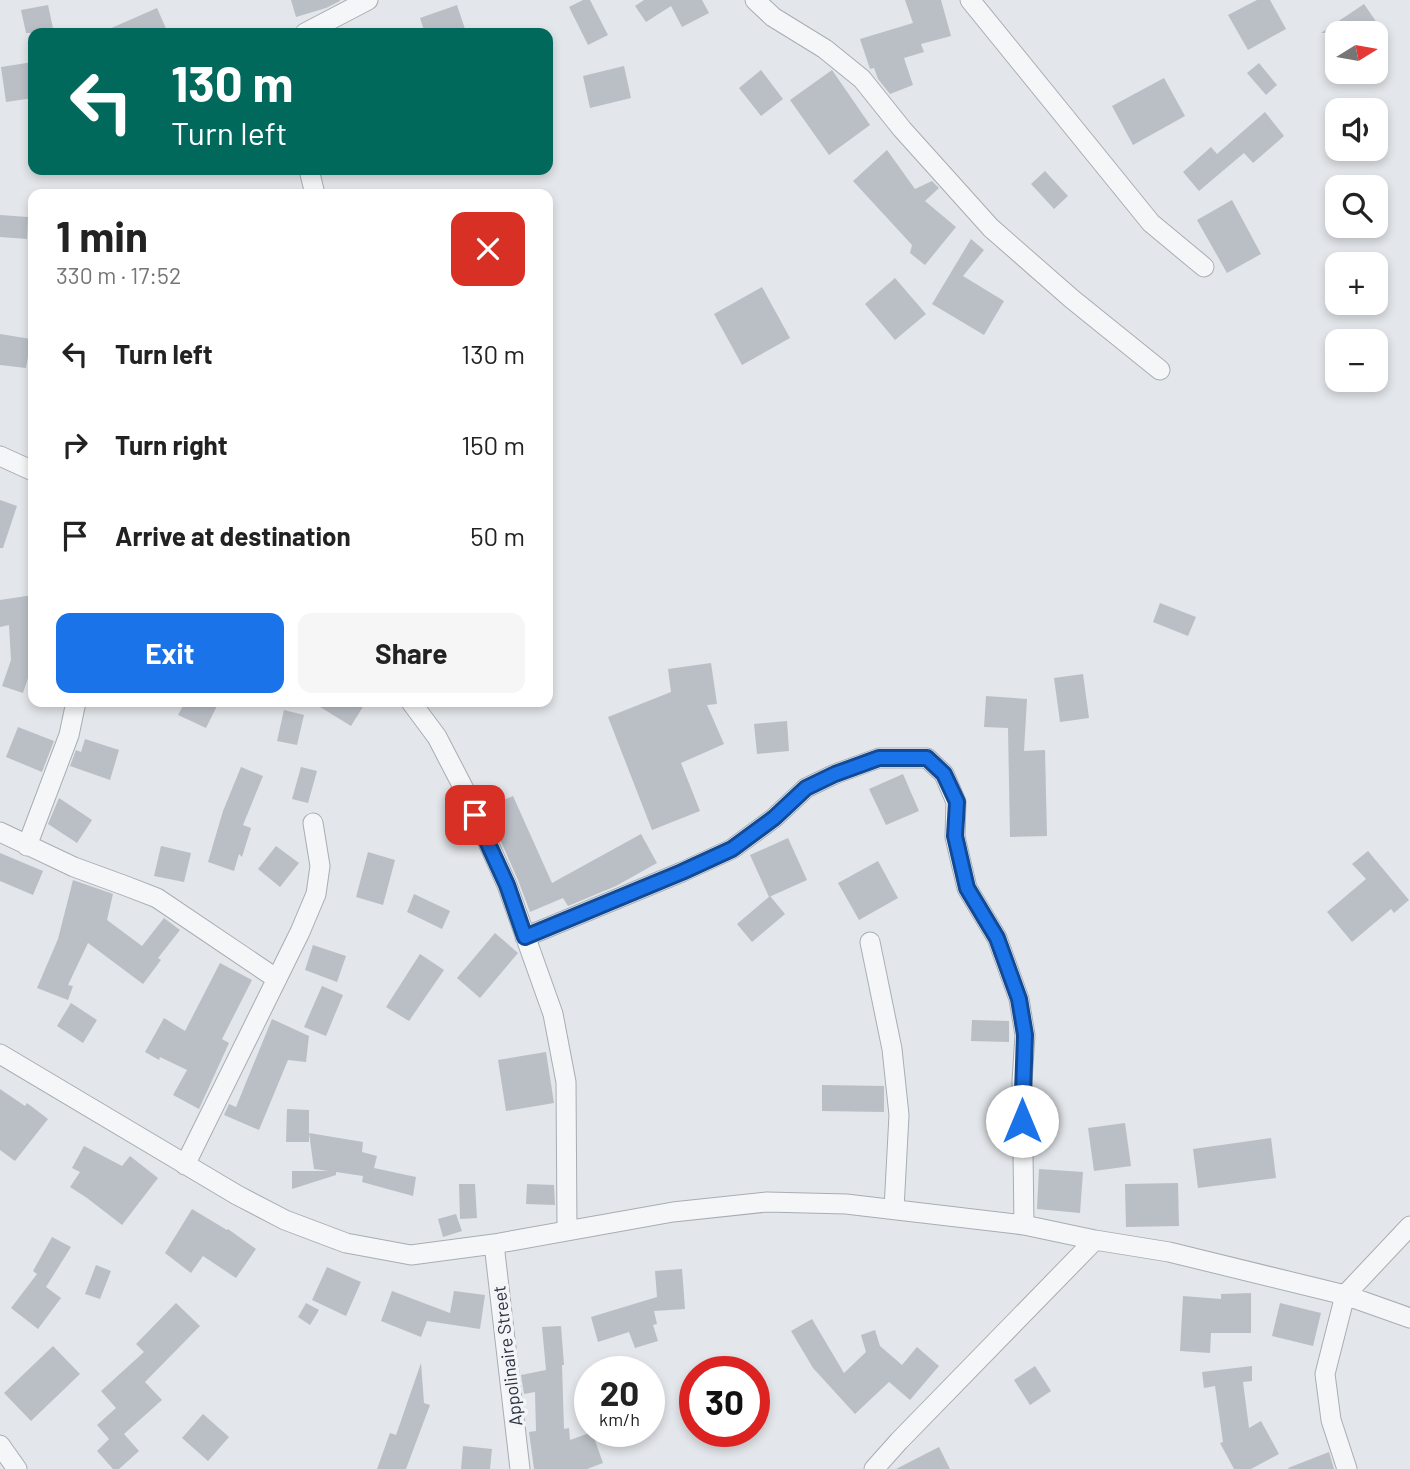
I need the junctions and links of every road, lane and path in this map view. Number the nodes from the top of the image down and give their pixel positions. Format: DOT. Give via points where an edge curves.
graph roads {
  1 [pos="369,0"];
  2 [pos="755,0"];
  3 [pos="970,0"];
  4 [pos="315,28"];
  5 [pos="1204,267"];
  6 [pos="1160,370"];
  7 [pos="0,456"];
  8 [pos="28,469"];
  9 [pos="75,707"];
  10 [pos="415,707"];
  11 [pos="313,823"];
  12 [pos="0,832"];
  13 [pos="27,846"];
  14 [pos="525,937"];
  15 [pos="870,942"];
  16 [pos="277,979"];
  17 [pos="0,1054"];
  18 [pos="185,1165"];
  19 [pos="894,1209"];
  20 [pos="1024,1225"];
  21 [pos="1410,1226"];
  22 [pos="567,1230"];
  23 [pos="1095,1240"];
  24 [pos="494,1244"];
  25 [pos="1345,1295"];
  26 [pos="1410,1318"];
  27 [pos="0,1446"];
  28 [pos="17,1469"];
  29 [pos="520,1469"];
  30 [pos="874,1469"];
  31 [pos="1348,1469"];
  1 -- 4 [label="street"];
  2 -- 6 [label="street" via="862,79 991,228"];
  3 -- 5 [label="street" via="1151,223"];
  7 -- 8 [label="street"];
  9 -- 13 [label="street" via="69,735"];
  10 -- 14 [label="street" via="437,737 465,791"];
  11 -- 16 [label="street" via="320,866 316,894"];
  12 -- 13 [label="street"];
  13 -- 16 [label="street" via="157,898"];
  14 -- 20 [label="street" via="732,849 806,788 835,774 879,758 927,758 944,774 957,802 955,836 967,888 997,938 1019,999 1025,1035"];
  14 -- 22 [label="street" via="553,1014 566,1082"];
  15 -- 19 [label="street" via="892,1049 899,1115"];
  16 -- 18 [label="street"];
  17 -- 18 [label="street"];
  18 -- 24 [label="street" via="285,1220 346,1243 411,1255"];
  19 -- 20 [label="street"];
  19 -- 22 [label="street" via="767,1202"];
  20 -- 23 [label="street"];
  21 -- 25 [label="street"];
  22 -- 24 [label="street"];
  23 -- 25 [label="street" via="1169,1252"];
  23 -- 30 [label="street"];
  24 -- 29 [label="street, Appolinaire Street"];
  25 -- 26 [label="street"];
  25 -- 31 [label="street" via="1325,1374 1331,1420"];
  27 -- 28 [label="street"];
}
